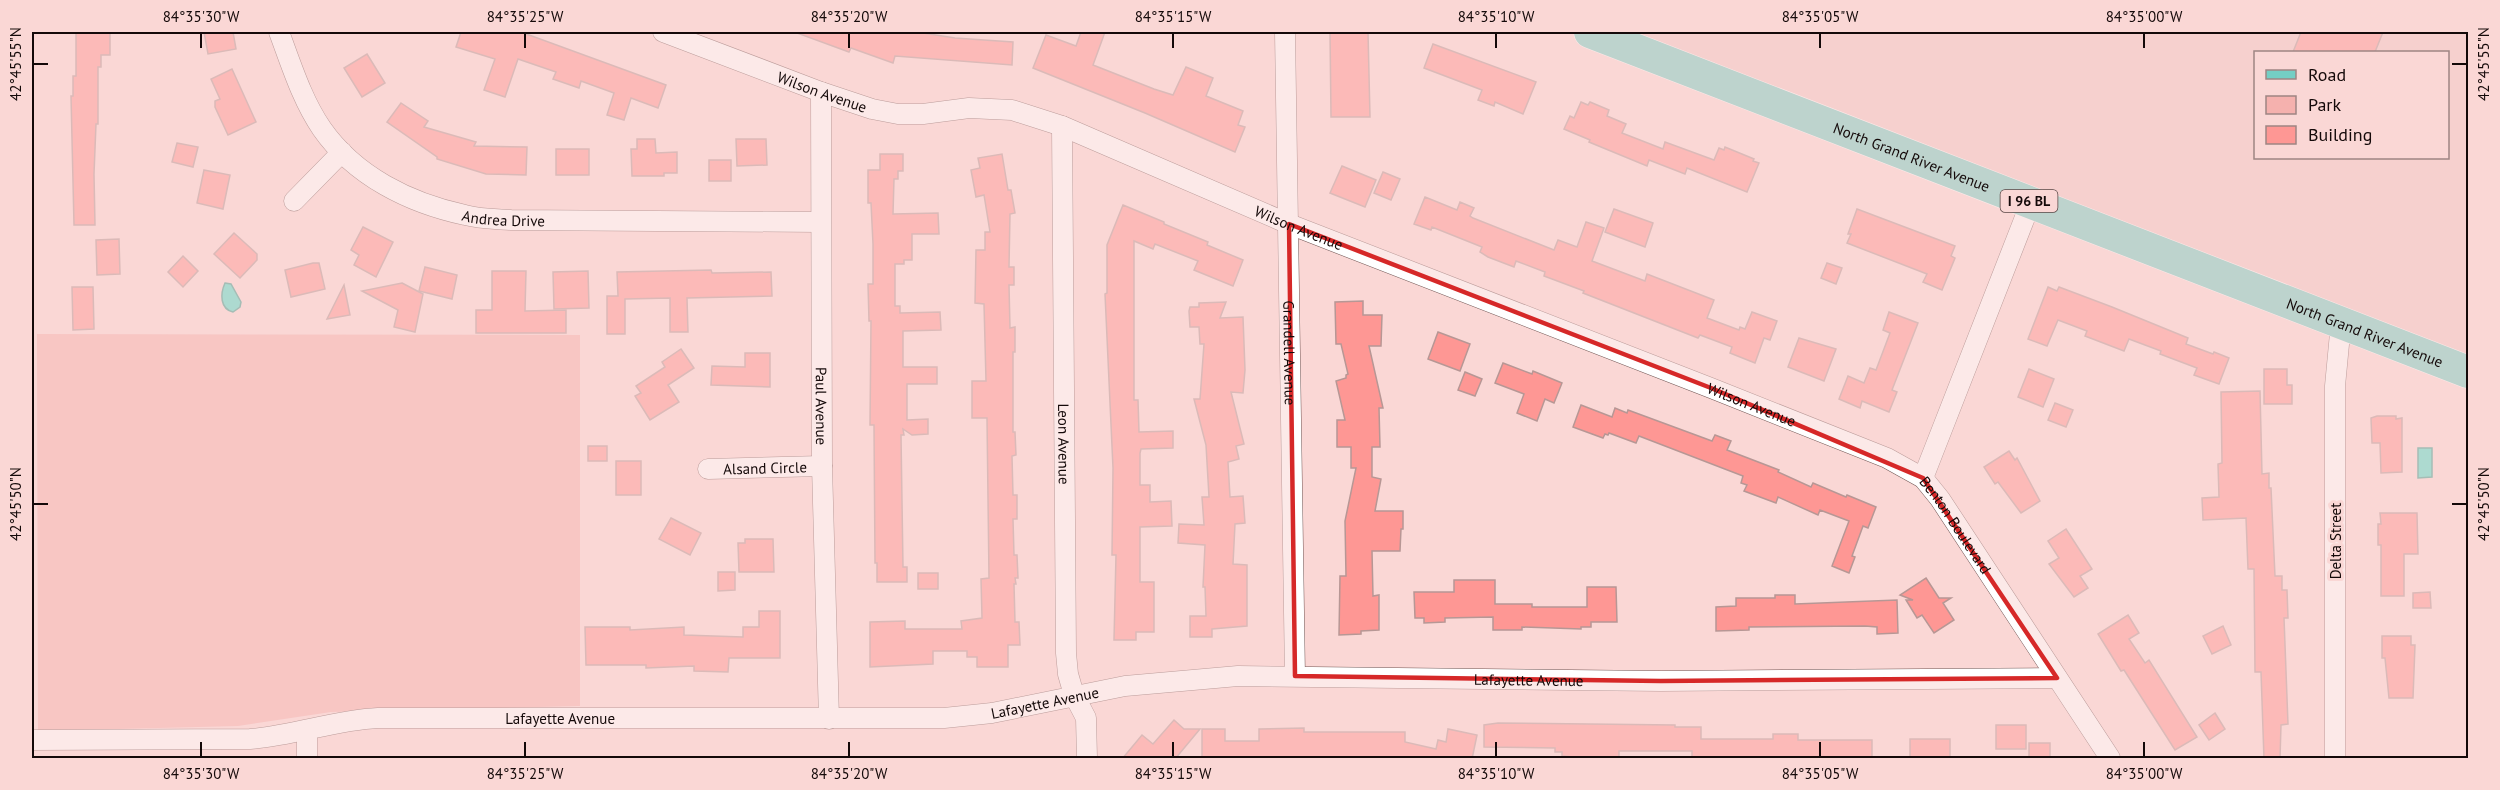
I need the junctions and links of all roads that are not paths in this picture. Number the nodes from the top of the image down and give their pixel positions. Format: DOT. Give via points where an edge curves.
graph roads {
  1 [pos="279,32"];
  2 [pos="663,32"];
  3 [pos="1286,32"];
  4 [pos="1590,32"];
  5 [pos="821,92"];
  6 [pos="1062,126"];
  7 [pos="342,152"];
  8 [pos="294,201"];
  9 [pos="2031,202"];
  10 [pos="820,222"];
  11 [pos="1289,224"];
  12 [pos="2341,323"];
  13 [pos="2469,372"];
  14 [pos="822,466"];
  15 [pos="708,469"];
  16 [pos="1923,478"];
  17 [pos="1295,676"];
  18 [pos="2058,678"];
  19 [pos="1074,695"];
  20 [pos="828,719"];
  21 [pos="307,731"];
  22 [pos="32,740"];
  23 [pos="307,759"];
  24 [pos="1088,759"];
  25 [pos="2110,759"];
  26 [pos="2335,759"];
  1 -- 7 [label="street, Andrea Drive" via="321,128"];
  2 -- 5 [label="street, Wilson Avenue"];
  3 -- 11 [label="street, Grandell Avenue"];
  4 -- 9 [label="main road, North Grand River Avenue / I 96 BL"];
  5 -- 6 [label="street, Wilson Avenue" via="898,114 994,108"];
  5 -- 10 [label="street, Paul Avenue"];
  6 -- 11 [label="street, Wilson Avenue"];
  6 -- 19 [label="street, Leon Avenue" via="1066,653"];
  7 -- 8 [label="street"];
  7 -- 10 [label="street, Andrea Drive" via="390,189 466,216 511,220"];
  9 -- 12 [label="main road, North Grand River Avenue / I 96 BL"];
  9 -- 16 [label="street, Benton Boulevard"];
  10 -- 14 [label="street, Paul Avenue"];
  11 -- 16 [label="street, Wilson Avenue" via="1711,388 1887,459"];
  11 -- 17 [label="street, Grandell Avenue"];
  12 -- 13 [label="main road, North Grand River Avenue / I 96 BL"];
  12 -- 26 [label="street, Delta Street" via="2335,386"];
  14 -- 15 [label="street, Alsand Circle"];
  14 -- 20 [label="street, Paul Avenue"];
  16 -- 18 [label="street, Benton Boulevard"];
  17 -- 18 [label="street, Lafayette Avenue" via="1661,681"];
  17 -- 19 [label="street, Lafayette Avenue" via="1167,681"];
  18 -- 25 [label="street, Benton Boulevard"];
  19 -- 20 [label="street, Lafayette Avenue" via="944,718"];
  19 -- 24 [label="street, Leon Avenue" via="1086,718"];
  20 -- 21 [label="street, Lafayette Avenue" via="378,718 347,720"];
  21 -- 22 [label="street, Lafayette Avenue" via="250,739"];
  21 -- 23 [label="street"];
}
